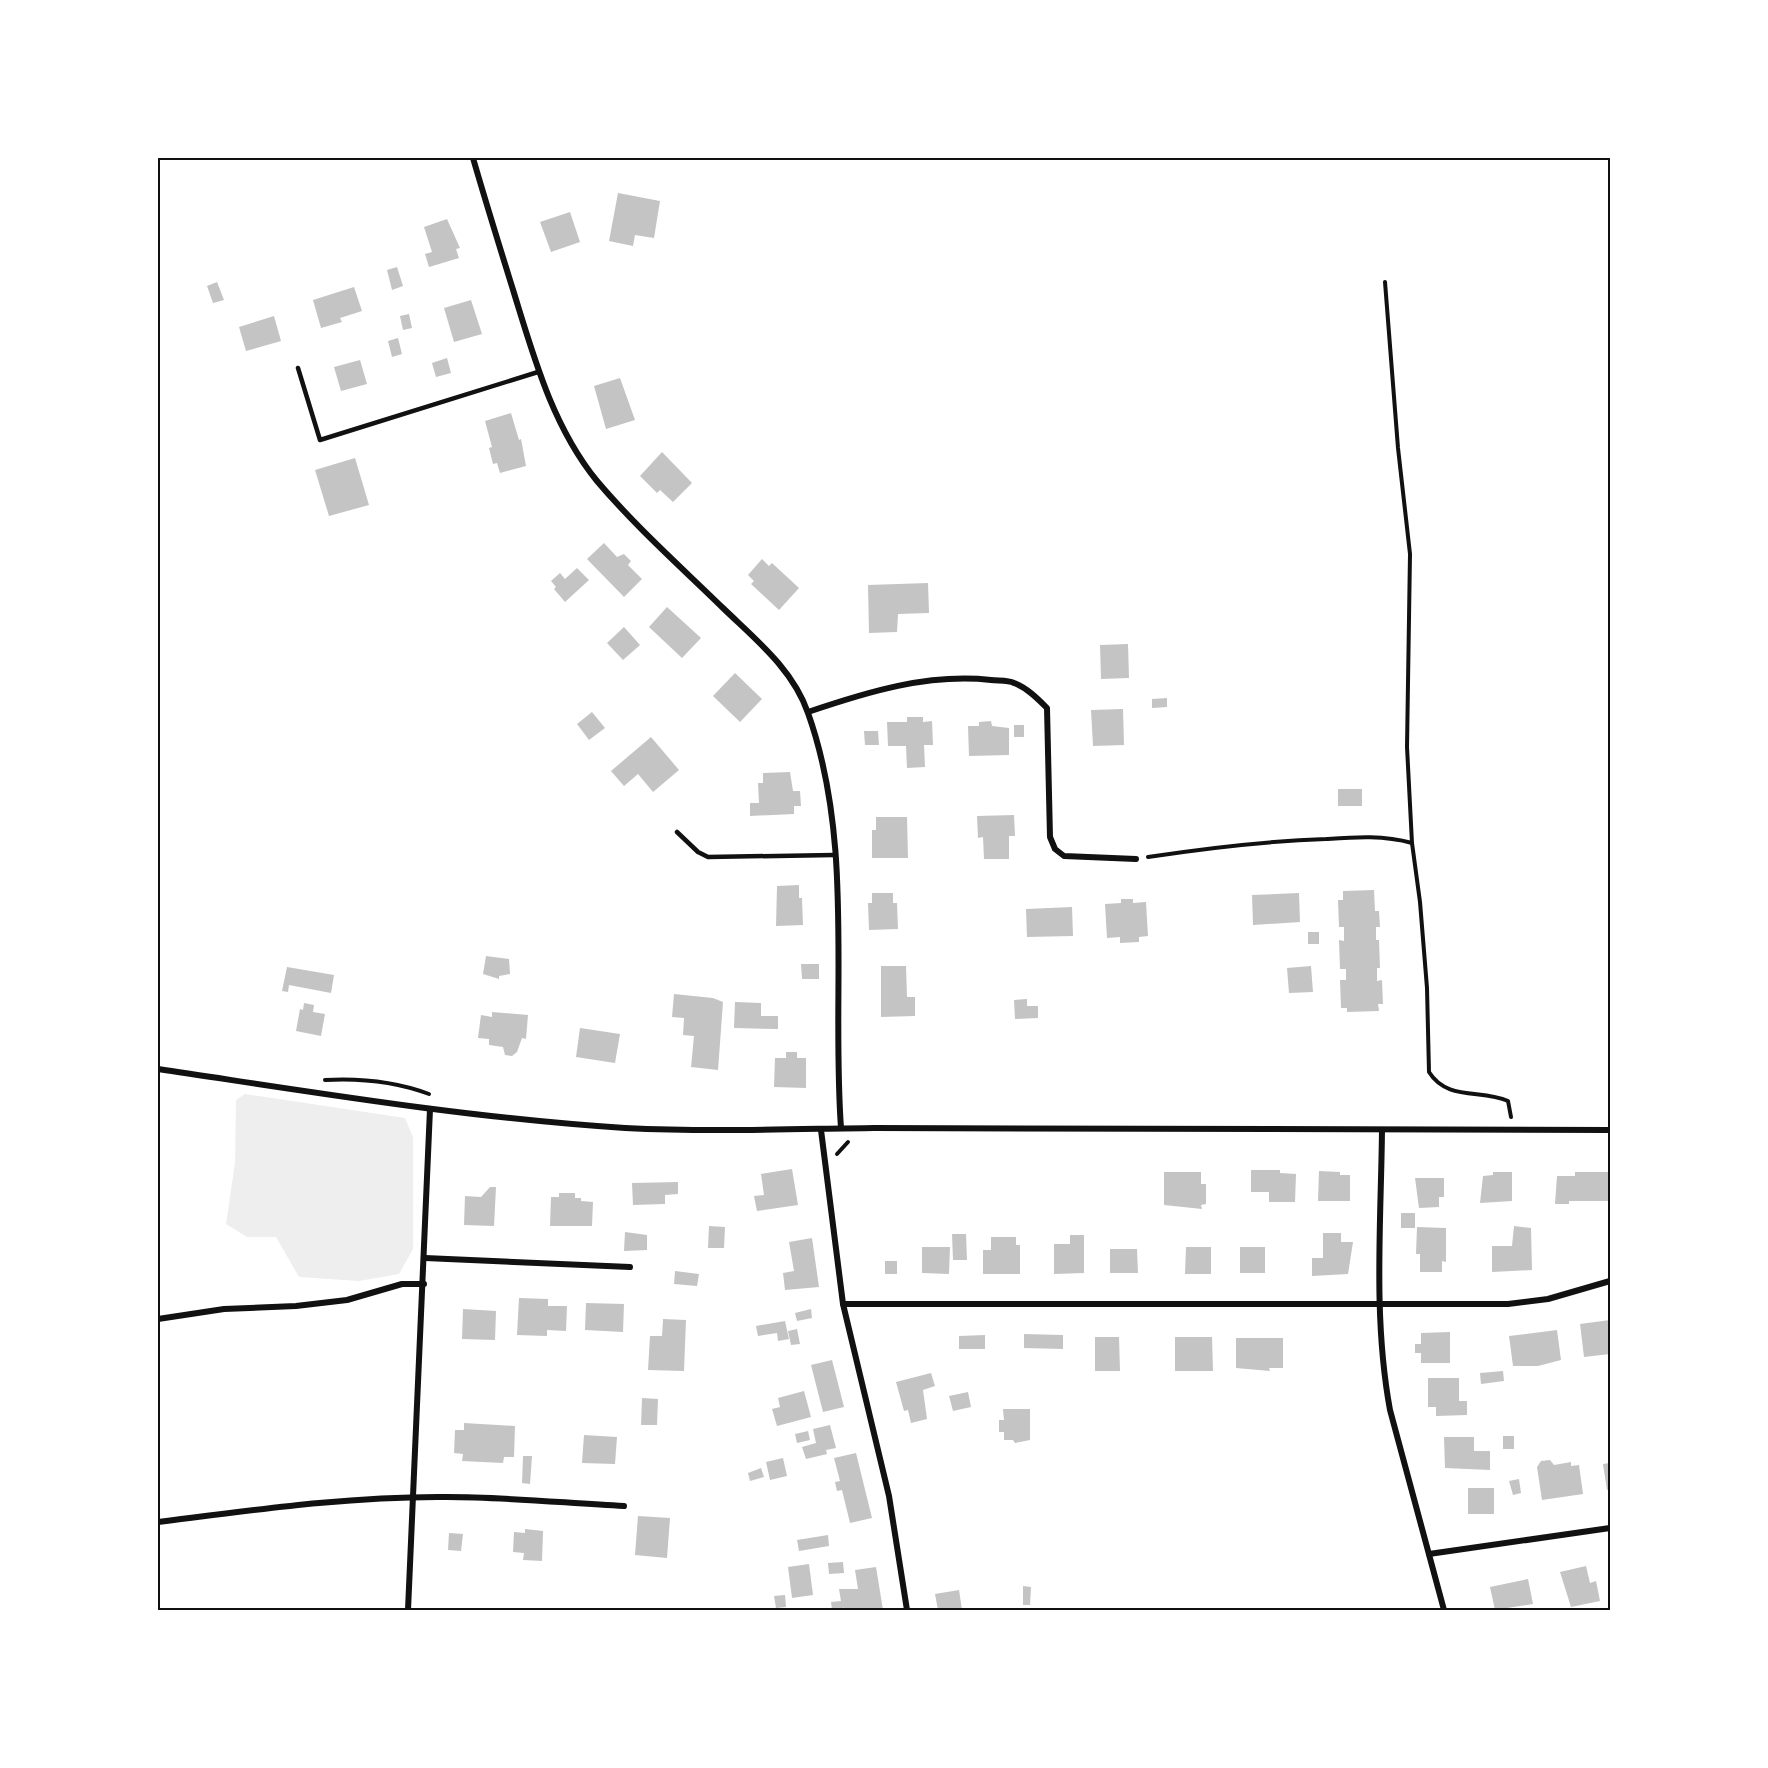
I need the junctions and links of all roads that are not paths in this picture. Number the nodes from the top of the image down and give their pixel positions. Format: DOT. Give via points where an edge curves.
graph roads {
  1 [pos="473,158"];
  2 [pos="298,368"];
  3 [pos="538,372"];
  4 [pos="808,712"];
  5 [pos="677,832"];
  6 [pos="834,855"];
  7 [pos="1136,859"];
  8 [pos="158,1070"];
  9 [pos="430,1109"];
  10 [pos="841,1128"];
  11 [pos="821,1130"];
  12 [pos="1382,1130"];
  13 [pos="1611,1130"];
  14 [pos="425,1258"];
  15 [pos="630,1267"];
  16 [pos="1611,1281"];
  17 [pos="424,1284"];
  18 [pos="843,1304"];
  19 [pos="1380,1304"];
  20 [pos="158,1319"];
  21 [pos="414,1498"];
  22 [pos="624,1506"];
  23 [pos="158,1522"];
  24 [pos="1611,1528"];
  25 [pos="1429,1554"];
  26 [pos="408,1611"];
  27 [pos="907,1611"];
  28 [pos="1444,1611"];
  1 -- 3 [label="street"];
  2 -- 3 [label="lane" via="320,440"];
  3 -- 4 [label="street" via="560,422 597,481 773,656 796,687"];
  4 -- 6 [label="street" via="830,803"];
  4 -- 7 [label="street" via="861,694 913,683 977,678 1013,682 1047,708 1050,837 1055,849 1064,856"];
  5 -- 6 [label="lane" via="708,857"];
  6 -- 10 [label="street"];
  8 -- 9 [label="street"];
  9 -- 11 [label="street" via="625,1128"];
  9 -- 14 [label="street"];
  10 -- 11 [label="street"];
  10 -- 12 [label="street"];
  11 -- 18 [label="street"];
  12 -- 13 [label="street"];
  12 -- 19 [label="street"];
  14 -- 15 [label="street"];
  14 -- 17 [label="street"];
  16 -- 19 [label="street" via="1530,1303"];
  17 -- 20 [label="street" via="402,1284 347,1300 224,1309"];
  17 -- 21 [label="street"];
  18 -- 19 [label="street"];
  18 -- 27 [label="street" via="888,1496"];
  19 -- 25 [label="street" via="1384,1379 1390,1410"];
  21 -- 22 [label="street"];
  21 -- 23 [label="street" via="306,1504"];
  21 -- 26 [label="street"];
  24 -- 25 [label="street"];
  25 -- 28 [label="street"];
}
